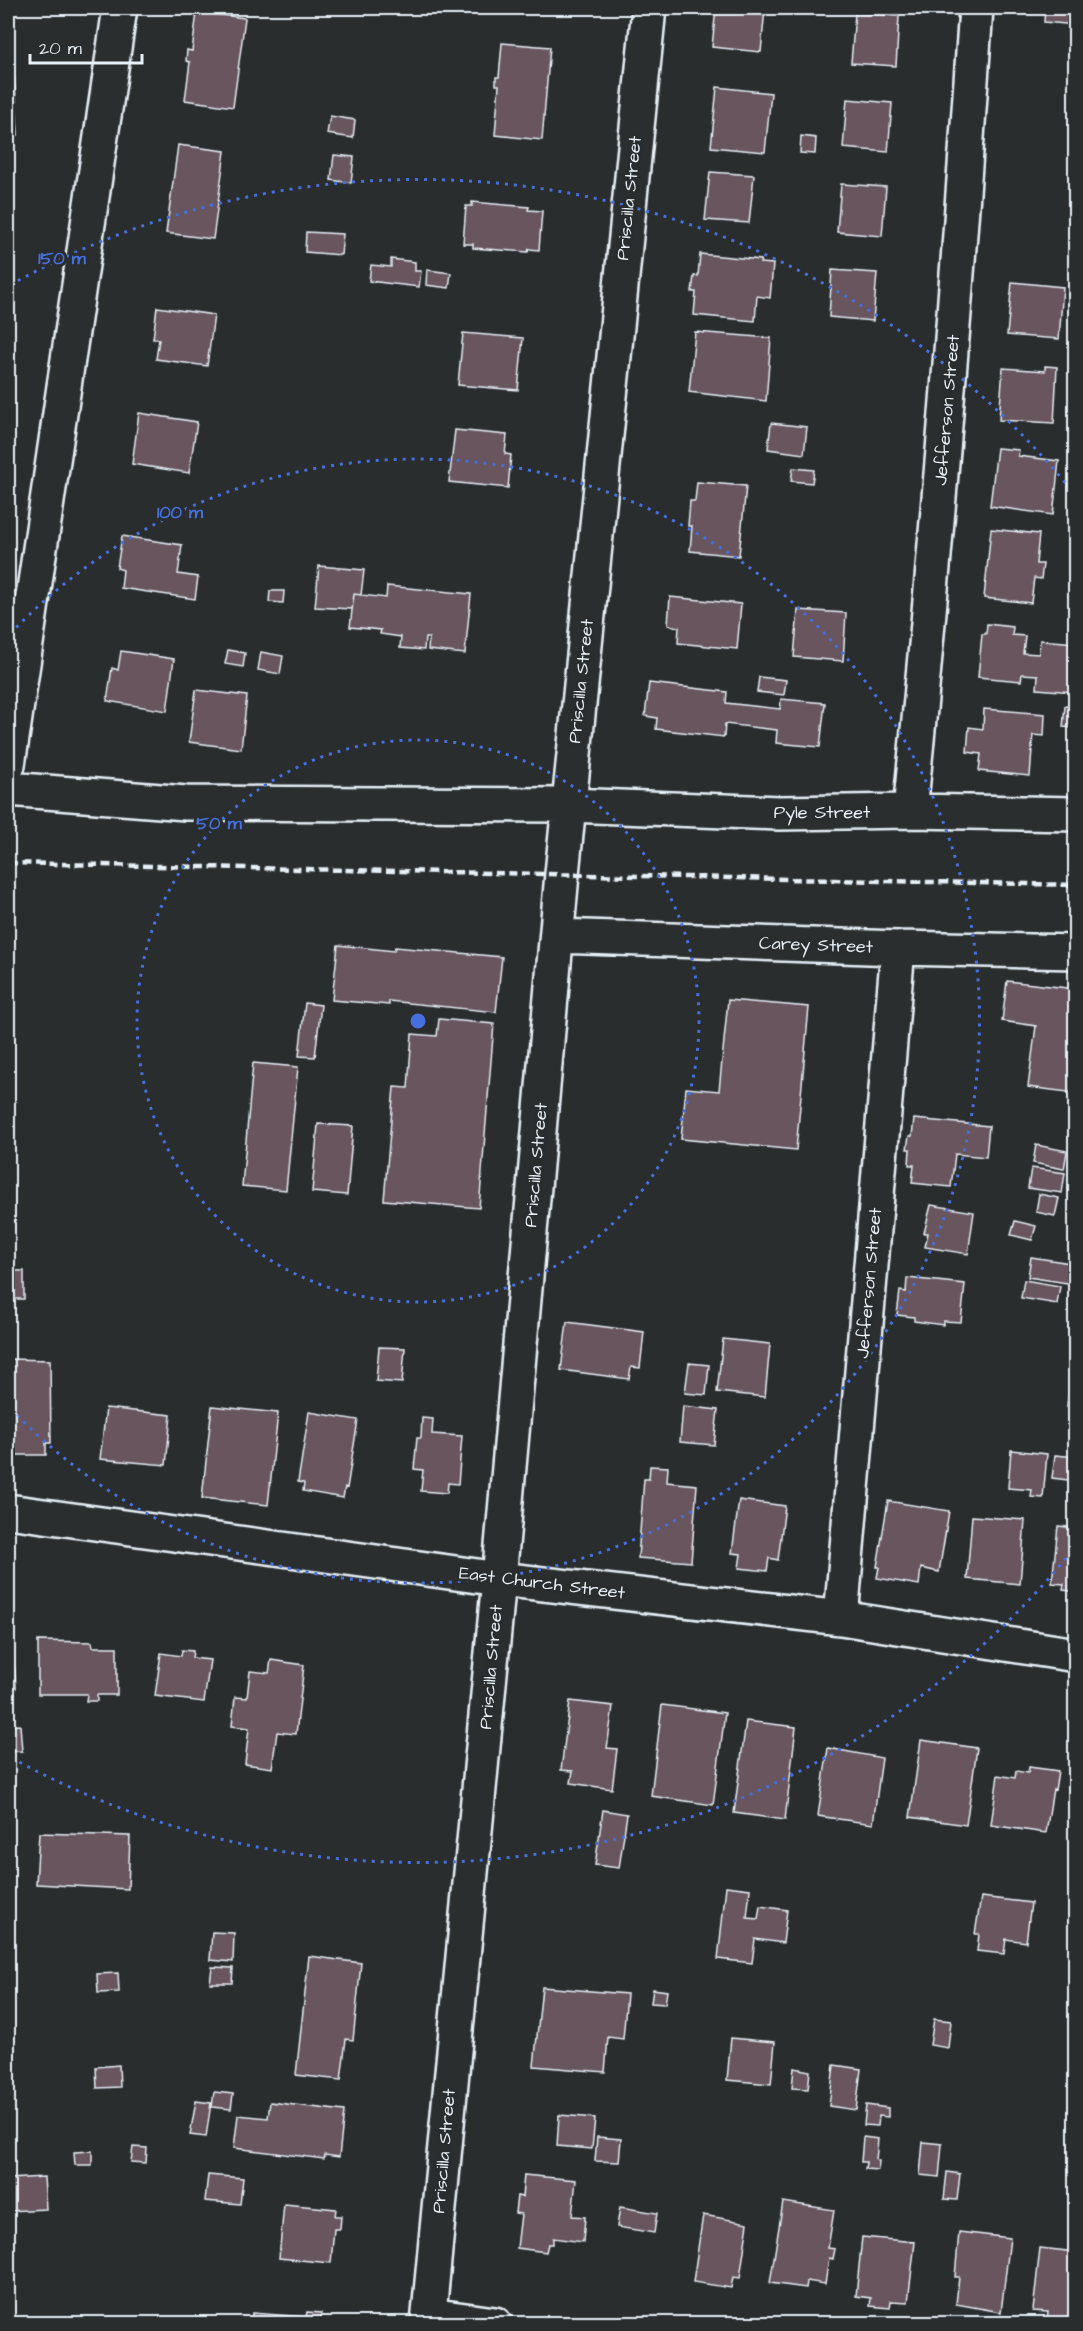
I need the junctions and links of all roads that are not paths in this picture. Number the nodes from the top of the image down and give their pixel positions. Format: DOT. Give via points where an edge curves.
graph roads {
  1 [pos="120,8"];
  2 [pos="649,8"];
  3 [pos="976,8"];
  4 [pos="8,765"];
  5 [pos="8,789"];
  6 [pos="568,805"];
  7 [pos="910,812"];
  8 [pos="1076,814"];
  9 [pos="556,936"];
  10 [pos="898,948"];
  11 [pos="1076,952"];
  12 [pos="8,1511"];
  13 [pos="499,1579"];
  14 [pos="841,1618"];
  15 [pos="1076,1655"];
  16 [pos="428,2319"];
  17 [pos="495,2324"];
  1 -- 4 [label="street"];
  2 -- 6 [label="street, Priscilla Street"];
  3 -- 7 [label="street, Jefferson Street" via="931,607"];
  5 -- 6 [label="street, Pyle Street" via="186,803"];
  6 -- 7 [label="street, Pyle Street" via="780,813"];
  6 -- 9 [label="street, Priscilla Street"];
  7 -- 8 [label="street, Pyle Street"];
  9 -- 10 [label="street, Carey Street"];
  9 -- 13 [label="street, Priscilla Street"];
  10 -- 11 [label="street, Carey Street"];
  10 -- 14 [label="street, Jefferson Street"];
  12 -- 13 [label="street, East Church Street"];
  13 -- 14 [label="street, East Church Street"];
  13 -- 16 [label="street, Priscilla Street"];
  14 -- 15 [label="street, East Church Street"];
  16 -- 17 [label="street"];
}
